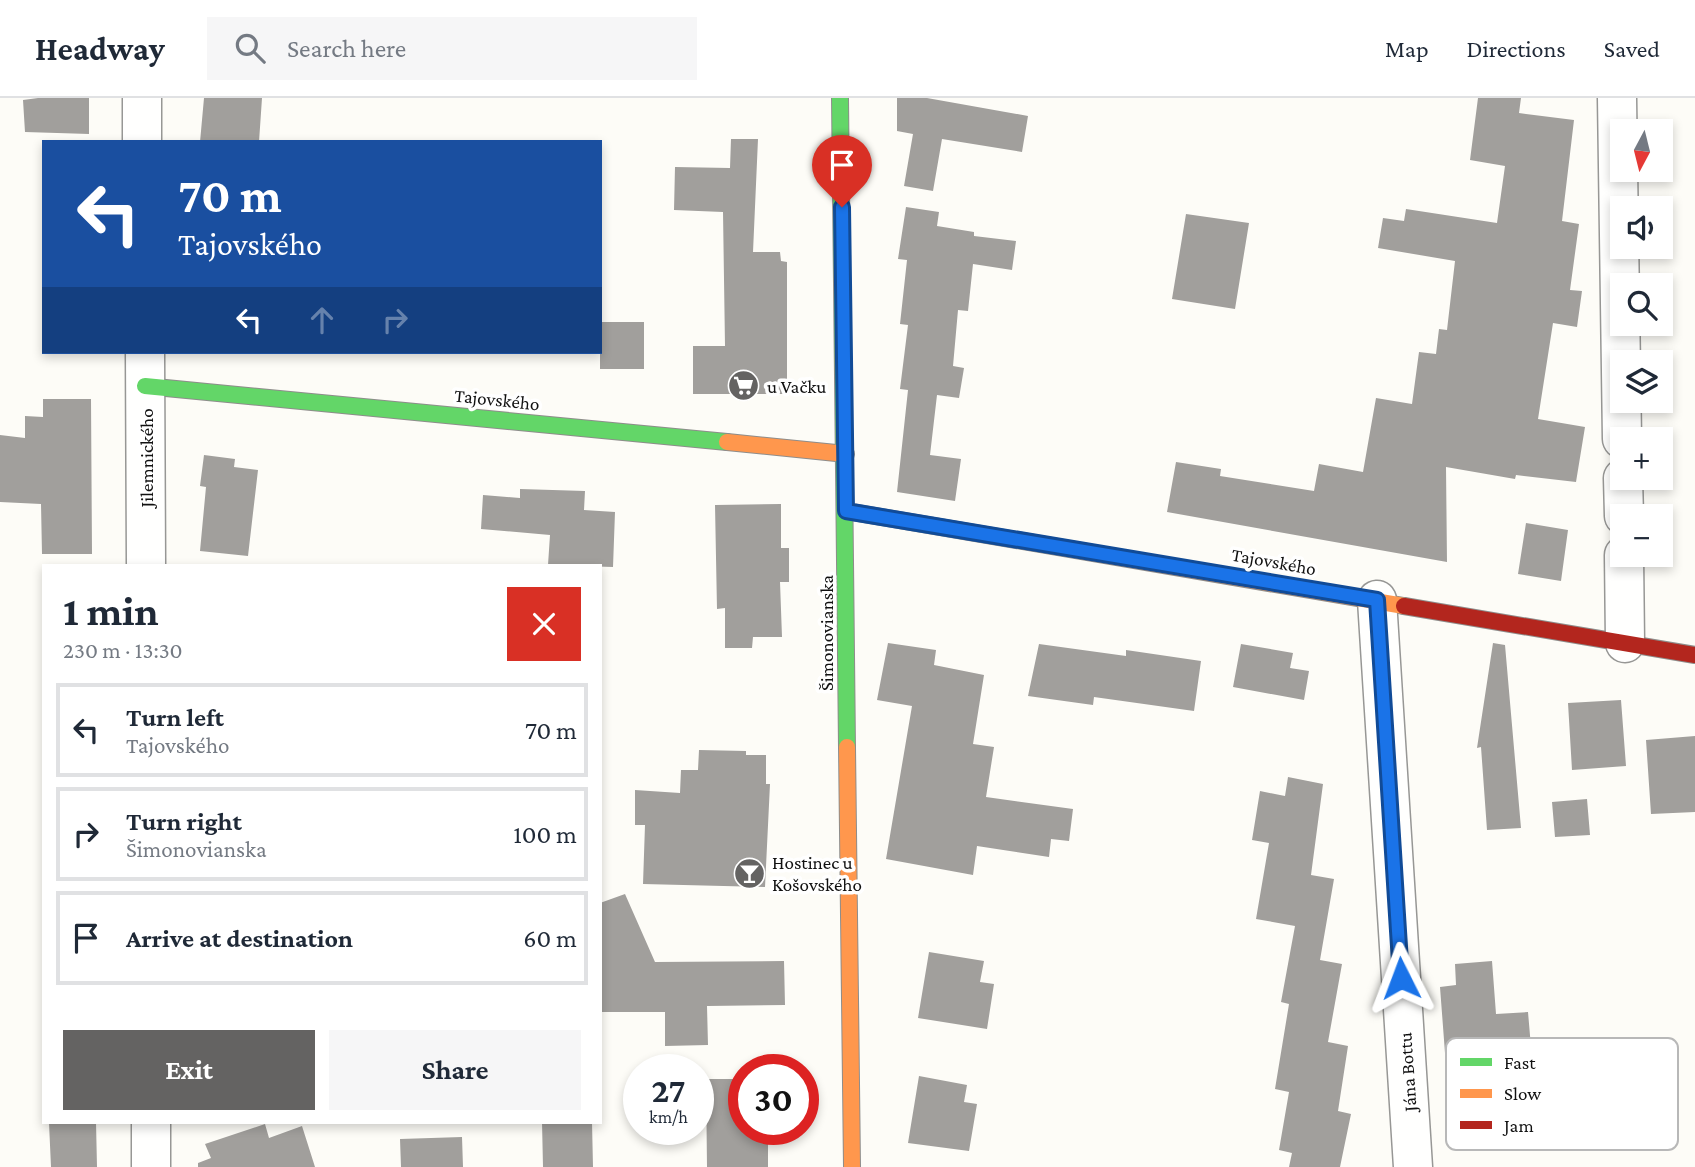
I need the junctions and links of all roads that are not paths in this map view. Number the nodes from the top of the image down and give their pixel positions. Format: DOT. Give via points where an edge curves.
graph roads {
  1 [pos="142,98"];
  2 [pos="840,98"];
  3 [pos="1617,98"];
  4 [pos="142,140"];
  5 [pos="145,369"];
  6 [pos="1622,427"];
  7 [pos="846,454"];
  8 [pos="846,511"];
  9 [pos="146,564"];
  10 [pos="1624,567"];
  11 [pos="1377,600"];
  12 [pos="1625,643"];
  13 [pos="1695,655"];
  14 [pos="151,1124"];
  15 [pos="151,1167"];
  16 [pos="852,1167"];
  17 [pos="1413,1167"];
  1 -- 4 [label="street"];
  2 -- 7 [label="street, Šimonovianska"];
  3 -- 6 [label="street"];
  5 -- 7 [label="street, Tajovského"];
  5 -- 9 [label="street, Jilemnického"];
  7 -- 8 [label="street, Šimonovianska"];
  8 -- 11 [label="street, Tajovského"];
  8 -- 16 [label="street, Šimonovianska"];
  10 -- 12 [label="street"];
  11 -- 12 [label="street, Tajovského"];
  11 -- 17 [label="street, Jána Bottu"];
  12 -- 13 [label="street, Tajovského"];
  14 -- 15 [label="street"];
}
